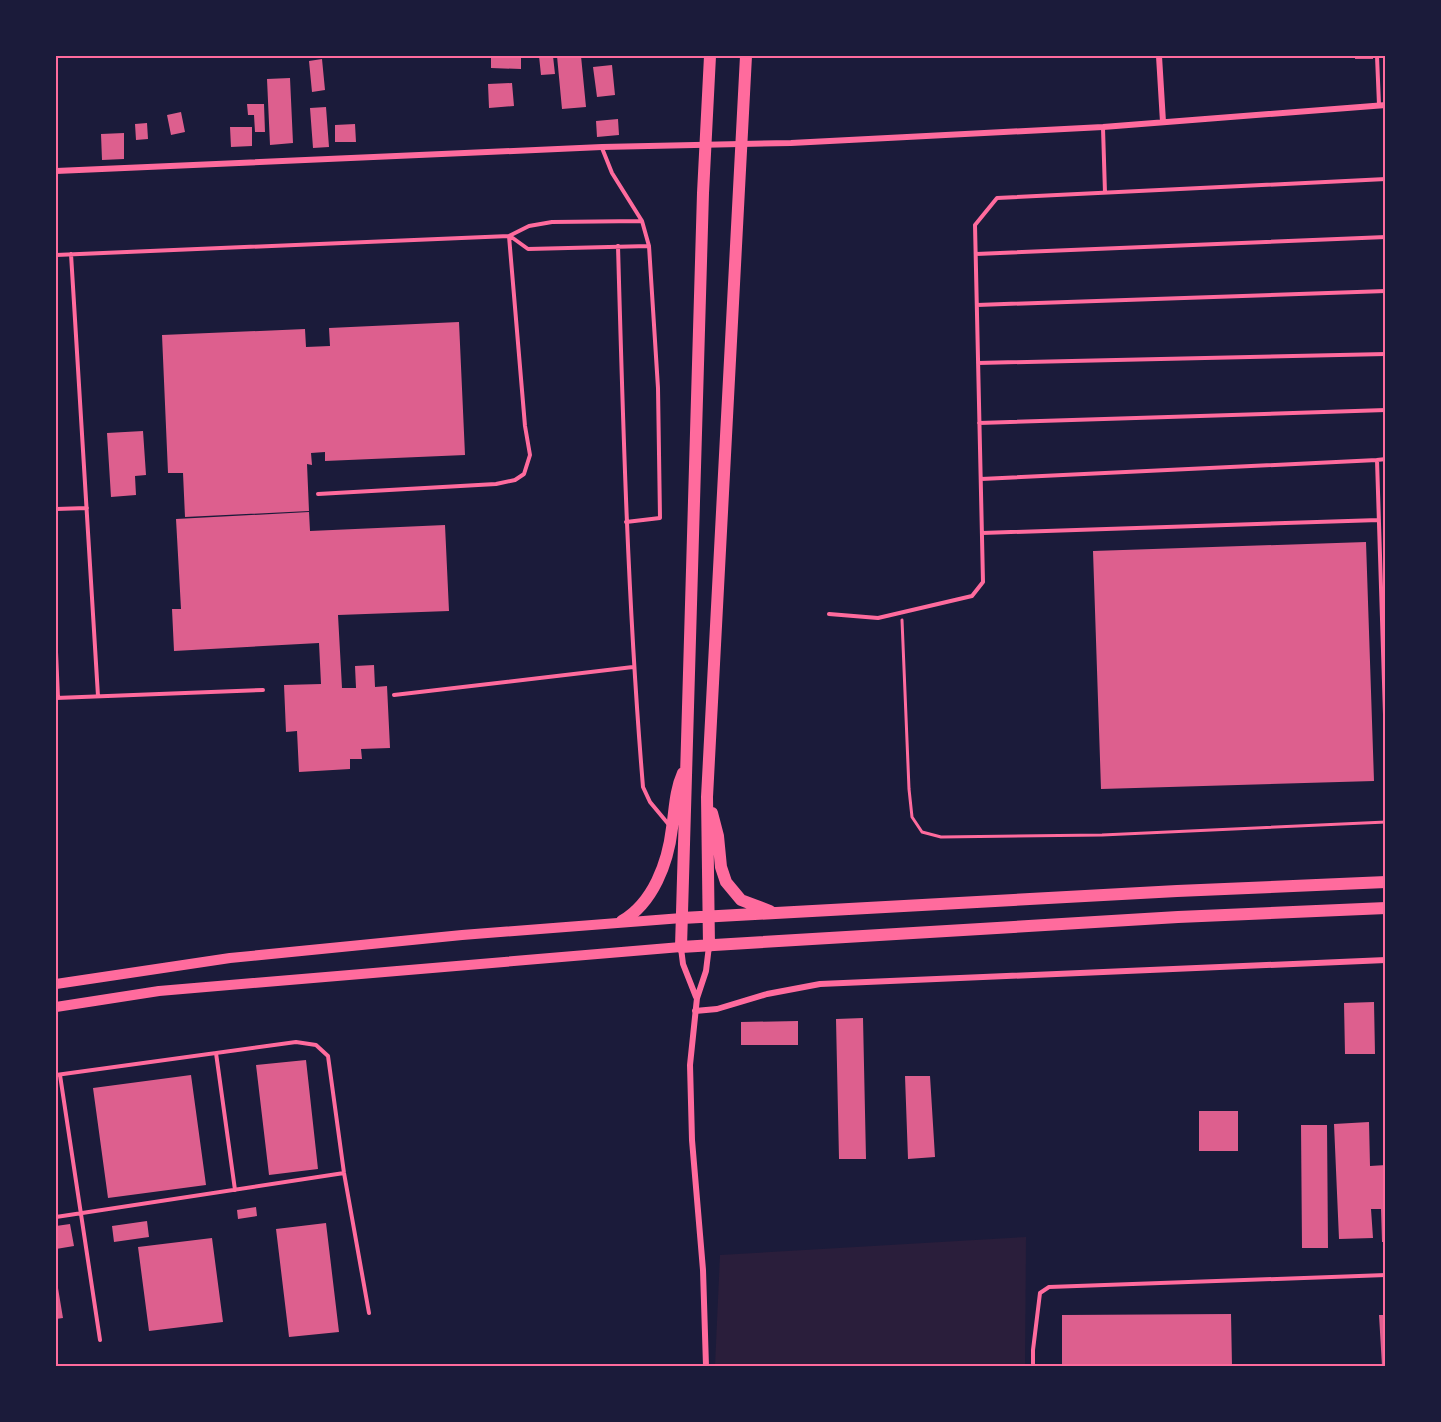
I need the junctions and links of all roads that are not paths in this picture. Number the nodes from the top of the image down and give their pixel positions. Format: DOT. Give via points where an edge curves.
graph roads {
  1 [pos="710,56"];
  2 [pos="746,56"];
  3 [pos="1159,56"];
  4 [pos="1377,56"];
  5 [pos="1382,105"];
  6 [pos="1163,122"];
  7 [pos="1103,127"];
  8 [pos="705,145"];
  9 [pos="741,145"];
  10 [pos="602,147"];
  11 [pos="56,171"];
  12 [pos="1386,179"];
  13 [pos="1105,193"];
  14 [pos="642,221"];
  15 [pos="509,236"];
  16 [pos="1386,237"];
  17 [pos="618,246"];
  18 [pos="649,246"];
  19 [pos="71,254"];
  20 [pos="976,254"];
  21 [pos="56,255"];
  22 [pos="1386,291"];
  23 [pos="977,305"];
  24 [pos="1386,354"];
  25 [pos="978,363"];
  26 [pos="1386,410"];
  27 [pos="980,423"];
  28 [pos="1386,459"];
  29 [pos="1377,460"];
  30 [pos="981,478"];
  31 [pos="318,494"];
  32 [pos="87,508"];
  33 [pos="56,509"];
  34 [pos="1379,520"];
  35 [pos="626,522"];
  36 [pos="982,532"];
  37 [pos="829,614"];
  38 [pos="56,652"];
  39 [pos="633,667"];
  40 [pos="263,690"];
  41 [pos="394,695"];
  42 [pos="98,696"];
  43 [pos="57,698"];
  44 [pos="1386,747"];
  45 [pos="686,763"];
  46 [pos="707,797"];
  47 [pos="672,829"];
  48 [pos="1386,882"];
  49 [pos="1386,908"];
  50 [pos="774,913"];
  51 [pos="708,916"];
  52 [pos="682,918"];
  53 [pos="622,921"];
  54 [pos="709,946"];
  55 [pos="681,947"];
  56 [pos="1386,960"];
  57 [pos="56,984"];
  58 [pos="697,998"];
  59 [pos="56,1007"];
  60 [pos="695,1011"];
  61 [pos="216,1053"];
  62 [pos="58,1075"];
  63 [pos="344,1173"];
  64 [pos="235,1190"];
  65 [pos="81,1213"];
  66 [pos="56,1217"];
  67 [pos="1386,1275"];
  68 [pos="369,1313"];
  69 [pos="100,1340"];
  70 [pos="706,1366"];
  71 [pos="1033,1366"];
  1 -- 8 [label="highway"];
  2 -- 9 [label="highway"];
  3 -- 6 [label="street"];
  4 -- 5 [label="lane"];
  5 -- 6 [label="street"];
  6 -- 7 [label="street"];
  7 -- 9 [label="street"];
  7 -- 13 [label="lane"];
  8 -- 9 [label="street"];
  8 -- 10 [label="street"];
  8 -- 45 [label="highway"];
  9 -- 46 [label="highway"];
  10 -- 11 [label="street"];
  10 -- 14 [label="lane" via="612,173"];
  12 -- 13 [label="lane"];
  13 -- 20 [label="lane" via="997,198 975,225"];
  14 -- 15 [label="lane" via="552,222 529,226"];
  14 -- 18 [label="lane"];
  15 -- 17 [label="lane" via="528,249"];
  15 -- 19 [label="lane"];
  15 -- 31 [label="lane" via="530,455 524,474 496,484"];
  16 -- 20 [label="lane"];
  17 -- 18 [label="lane"];
  17 -- 35 [label="lane"];
  18 -- 35 [label="lane" via="658,388 660,518"];
  19 -- 21 [label="lane"];
  19 -- 32 [label="lane"];
  20 -- 23 [label="lane"];
  22 -- 23 [label="lane"];
  23 -- 25 [label="lane"];
  24 -- 25 [label="lane"];
  25 -- 27 [label="lane"];
  26 -- 27 [label="lane"];
  27 -- 30 [label="lane"];
  28 -- 29 [label="lane"];
  29 -- 30 [label="lane"];
  29 -- 34 [label="lane"];
  30 -- 36 [label="lane"];
  32 -- 33 [label="lane"];
  32 -- 42 [label="lane"];
  34 -- 36 [label="lane"];
  34 -- 44 [label="lane"];
  35 -- 39 [label="lane"];
  36 -- 37 [label="lane" via="983,582 972,596 878,618"];
  38 -- 43 [label="lane"];
  39 -- 41 [label="lane"];
  39 -- 47 [label="lane" via="643,787"];
  40 -- 42 [label="lane"];
  42 -- 43 [label="lane"];
  45 -- 47 [label="highway" via="678,785"];
  45 -- 52 [label="highway"];
  46 -- 50 [label="highway" via="726,882 741,900"];
  46 -- 51 [label="highway"];
  47 -- 53 [label="highway" via="652,890 640,908"];
  48 -- 50 [label="highway"];
  49 -- 54 [label="highway"];
  50 -- 51 [label="highway"];
  51 -- 52 [label="highway"];
  51 -- 54 [label="highway"];
  52 -- 53 [label="main road"];
  52 -- 55 [label="highway"];
  53 -- 57 [label="main road" via="230,958"];
  54 -- 55 [label="highway"];
  54 -- 58 [label="street"];
  55 -- 58 [label="street" via="682,964"];
  55 -- 59 [label="main road" via="170,990"];
  56 -- 60 [label="street" via="820,984"];
  58 -- 60 [label="street"];
  60 -- 70 [label="street" via="690,1065 692,1140"];
  61 -- 62 [label="lane"];
  61 -- 63 [label="lane" via="296,1041 316,1045 328,1056"];
  61 -- 64 [label="lane"];
  62 -- 65 [label="lane"];
  63 -- 64 [label="lane"];
  63 -- 68 [label="lane"];
  64 -- 65 [label="lane"];
  65 -- 66 [label="lane"];
  65 -- 69 [label="lane"];
  67 -- 71 [label="lane" via="1050,1287 1040,1293"];
}
